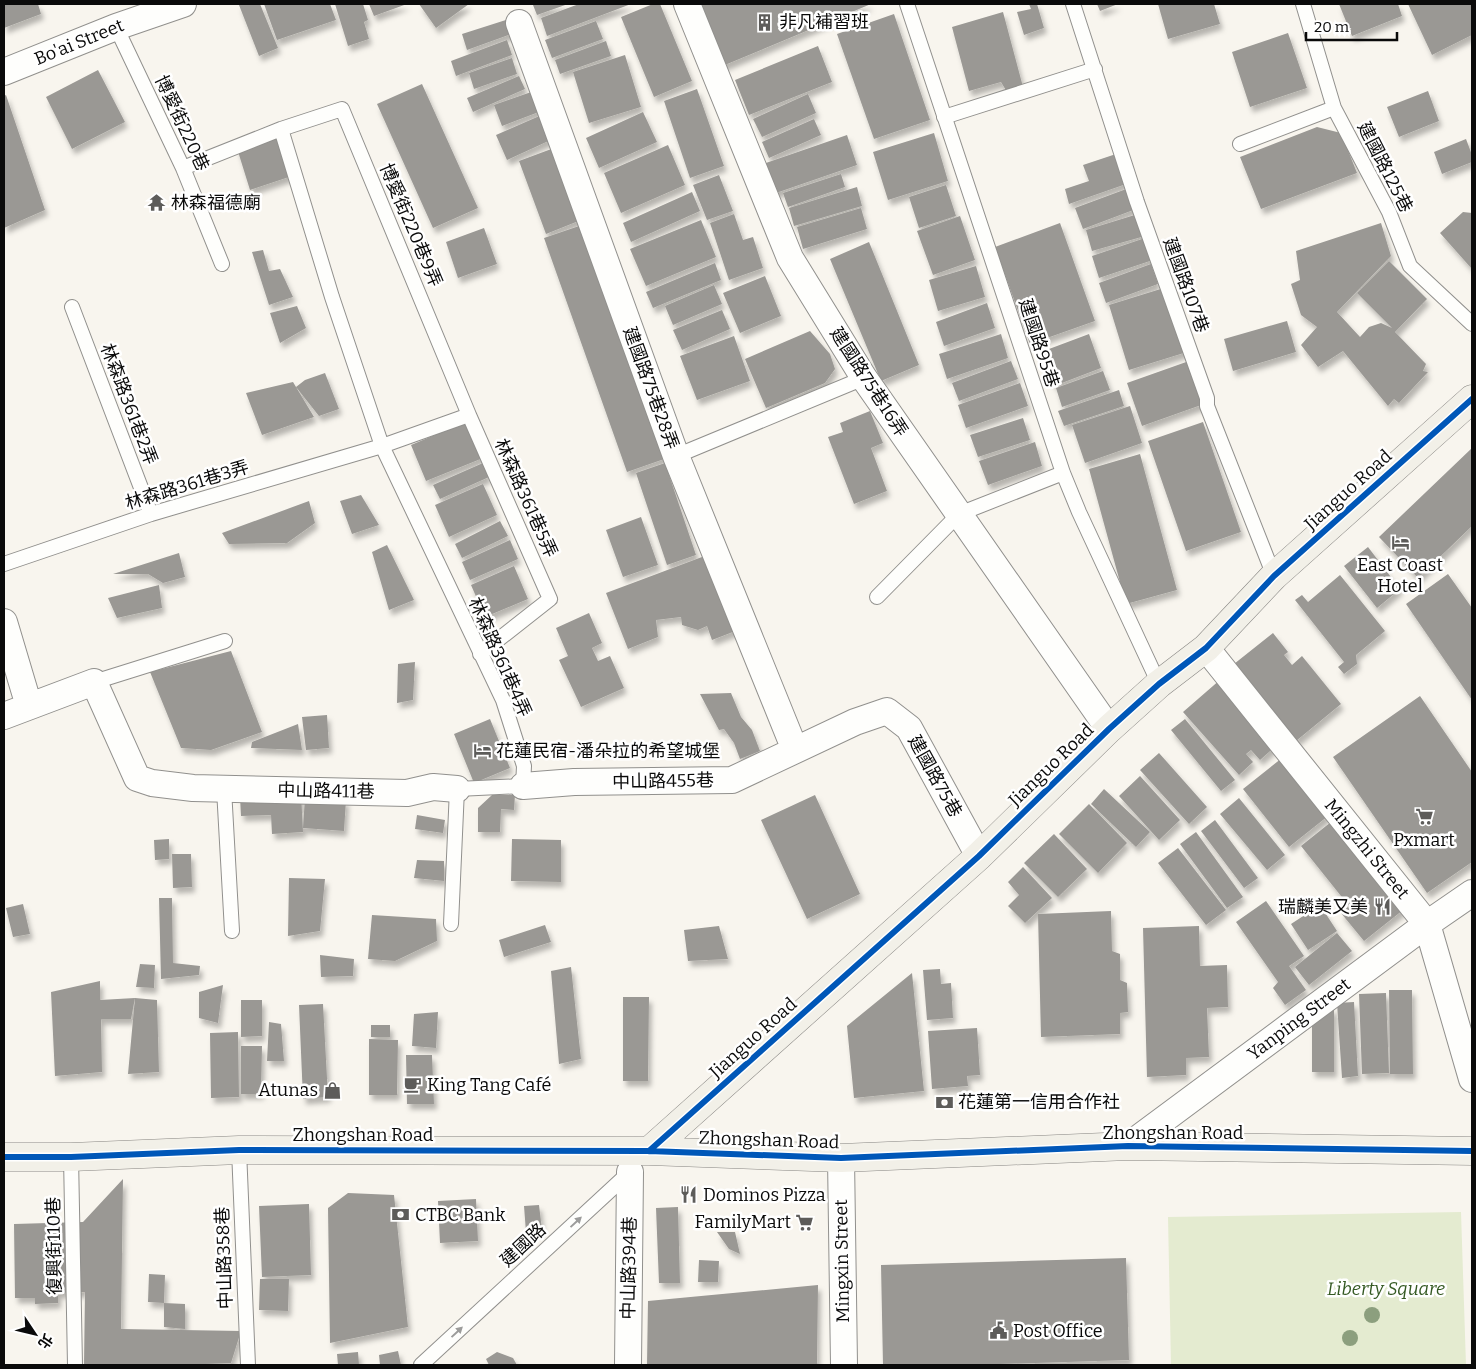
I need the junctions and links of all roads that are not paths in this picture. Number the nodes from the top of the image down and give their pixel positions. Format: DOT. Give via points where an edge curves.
graph roads {
  1 [pos="183,4"];
  2 [pos="687,4"];
  3 [pos="907,4"];
  4 [pos="1073,4"];
  5 [pos="1303,4"];
  6 [pos="519,23"];
  7 [pos="116,27"];
  8 [pos="1095,69"];
  9 [pos="4,72"];
  10 [pos="1334,108"];
  11 [pos="944,116"];
  12 [pos="281,129"];
  13 [pos="1240,144"];
  14 [pos="183,168"];
  15 [pos="222,264"];
  16 [pos="72,307"];
  17 [pos="1472,324"];
  18 [pos="864,378"];
  19 [pos="1472,399"];
  20 [pos="469,415"];
  21 [pos="382,446"];
  22 [pos="676,456"];
  23 [pos="1063,473"];
  24 [pos="151,514"];
  25 [pos="959,514"];
  26 [pos="4,564"];
  27 [pos="1274,576"];
  28 [pos="877,597"];
  29 [pos="4,622"];
  30 [pos="225,641"];
  31 [pos="1206,648"];
  32 [pos="480,654"];
  33 [pos="94,682"];
  34 [pos="1159,684"];
  35 [pos="29,706"];
  36 [pos="4,716"];
  37 [pos="1108,729"];
  38 [pos="795,750"];
  39 [pos="523,786"];
  40 [pos="224,789"];
  41 [pos="458,789"];
  42 [pos="979,856"];
  43 [pos="1472,893"];
  44 [pos="451,924"];
  45 [pos="1427,924"];
  46 [pos="232,931"];
  47 [pos="1472,1079"];
  48 [pos="1128,1146"];
  49 [pos="239,1150"];
  50 [pos="649,1151"];
  51 [pos="1472,1152"];
  52 [pos="4,1157"];
  53 [pos="71,1157"];
  54 [pos="841,1158"];
  55 [pos="630,1172"];
  56 [pos="75,1365"];
  57 [pos="248,1365"];
  58 [pos="421,1365"];
  59 [pos="628,1365"];
  60 [pos="844,1365"];
  1 -- 7 [label="street, Bo'ai Street"];
  2 -- 18 [label="street, 建國路75巷16弄" via="790,258"];
  3 -- 11 [label="lane, 建國路95巷"];
  4 -- 8 [label="lane, 建國路107巷"];
  5 -- 10 [label="lane, 建國路125巷"];
  6 -- 22 [label="street, 建國路75巷28弄"];
  7 -- 9 [label="street, Bo'ai Street"];
  7 -- 14 [label="lane, 博愛街220巷"];
  8 -- 11 [label="lane"];
  8 -- 27 [label="lane, 建國路107巷" via="1136,202 1208,406"];
  10 -- 13 [label="lane"];
  10 -- 17 [label="lane, 建國路125巷" via="1389,212 1410,266"];
  11 -- 23 [label="lane, 建國路95巷"];
  12 -- 14 [label="lane, 博愛街220巷9弄"];
  12 -- 20 [label="lane, 博愛街220巷9弄" via="342,109"];
  12 -- 21 [label="lane"];
  14 -- 15 [label="lane, 博愛街220巷"];
  16 -- 24 [label="lane, 林森路361巷2弄"];
  18 -- 22 [label="lane"];
  18 -- 25 [label="street, 建國路75巷16弄"];
  19 -- 27 [label="street, Jianguo Road"];
  20 -- 21 [label="lane"];
  20 -- 32 [label="lane, 林森路361巷5弄" via="550,599"];
  21 -- 24 [label="lane, 林森路361巷3弄"];
  21 -- 32 [label="lane, 林森路361巷4弄"];
  22 -- 38 [label="street, 建國路75巷28弄"];
  23 -- 25 [label="lane"];
  23 -- 34 [label="lane, 建國路95巷"];
  24 -- 26 [label="lane, 林森路361巷3弄"];
  25 -- 28 [label="lane"];
  25 -- 37 [label="street, 建國路75巷16弄"];
  27 -- 31 [label="street, Jianguo Road"];
  29 -- 35 [label="street"];
  30 -- 33 [label="lane"];
  31 -- 34 [label="street, Jianguo Road"];
  31 -- 45 [label="street, Mingzhi Street"];
  32 -- 39 [label="lane, 林森路361巷4弄" via="503,700 524,766"];
  33 -- 35 [label="street"];
  33 -- 40 [label="street, 中山路411巷" via="137,778 152,783"];
  34 -- 37 [label="street, Jianguo Road"];
  35 -- 36 [label="street"];
  37 -- 42 [label="street, Jianguo Road"];
  38 -- 39 [label="street, 中山路455巷" via="732,780 574,782"];
  38 -- 42 [label="street, 建國路75巷" via="887,711 909,728"];
  39 -- 41 [label="lane"];
  40 -- 41 [label="street, 中山路411巷" via="407,793 433,787"];
  40 -- 46 [label="lane"];
  41 -- 44 [label="lane"];
  42 -- 50 [label="street, Jianguo Road"];
  43 -- 45 [label="street, Yanping Street"];
  45 -- 47 [label="street, Mingzhi Street"];
  45 -- 48 [label="street, Yanping Street"];
  48 -- 51 [label="street, Zhongshan Road"];
  48 -- 54 [label="street, Zhongshan Road"];
  49 -- 50 [label="street, Zhongshan Road"];
  49 -- 53 [label="street, Zhongshan Road"];
  49 -- 57 [label="lane, 中山路358巷"];
  50 -- 54 [label="street, Zhongshan Road"];
  50 -- 55 [label="lane, 建國路"];
  52 -- 53 [label="street, Zhongshan Road"];
  53 -- 56 [label="lane, 復興街110巷"];
  54 -- 60 [label="street, Mingxin Street"];
  58 -- 55 [label="lane, 建國路, one-way"];
  55 -- 59 [label="street, 中山路394巷"];
}
